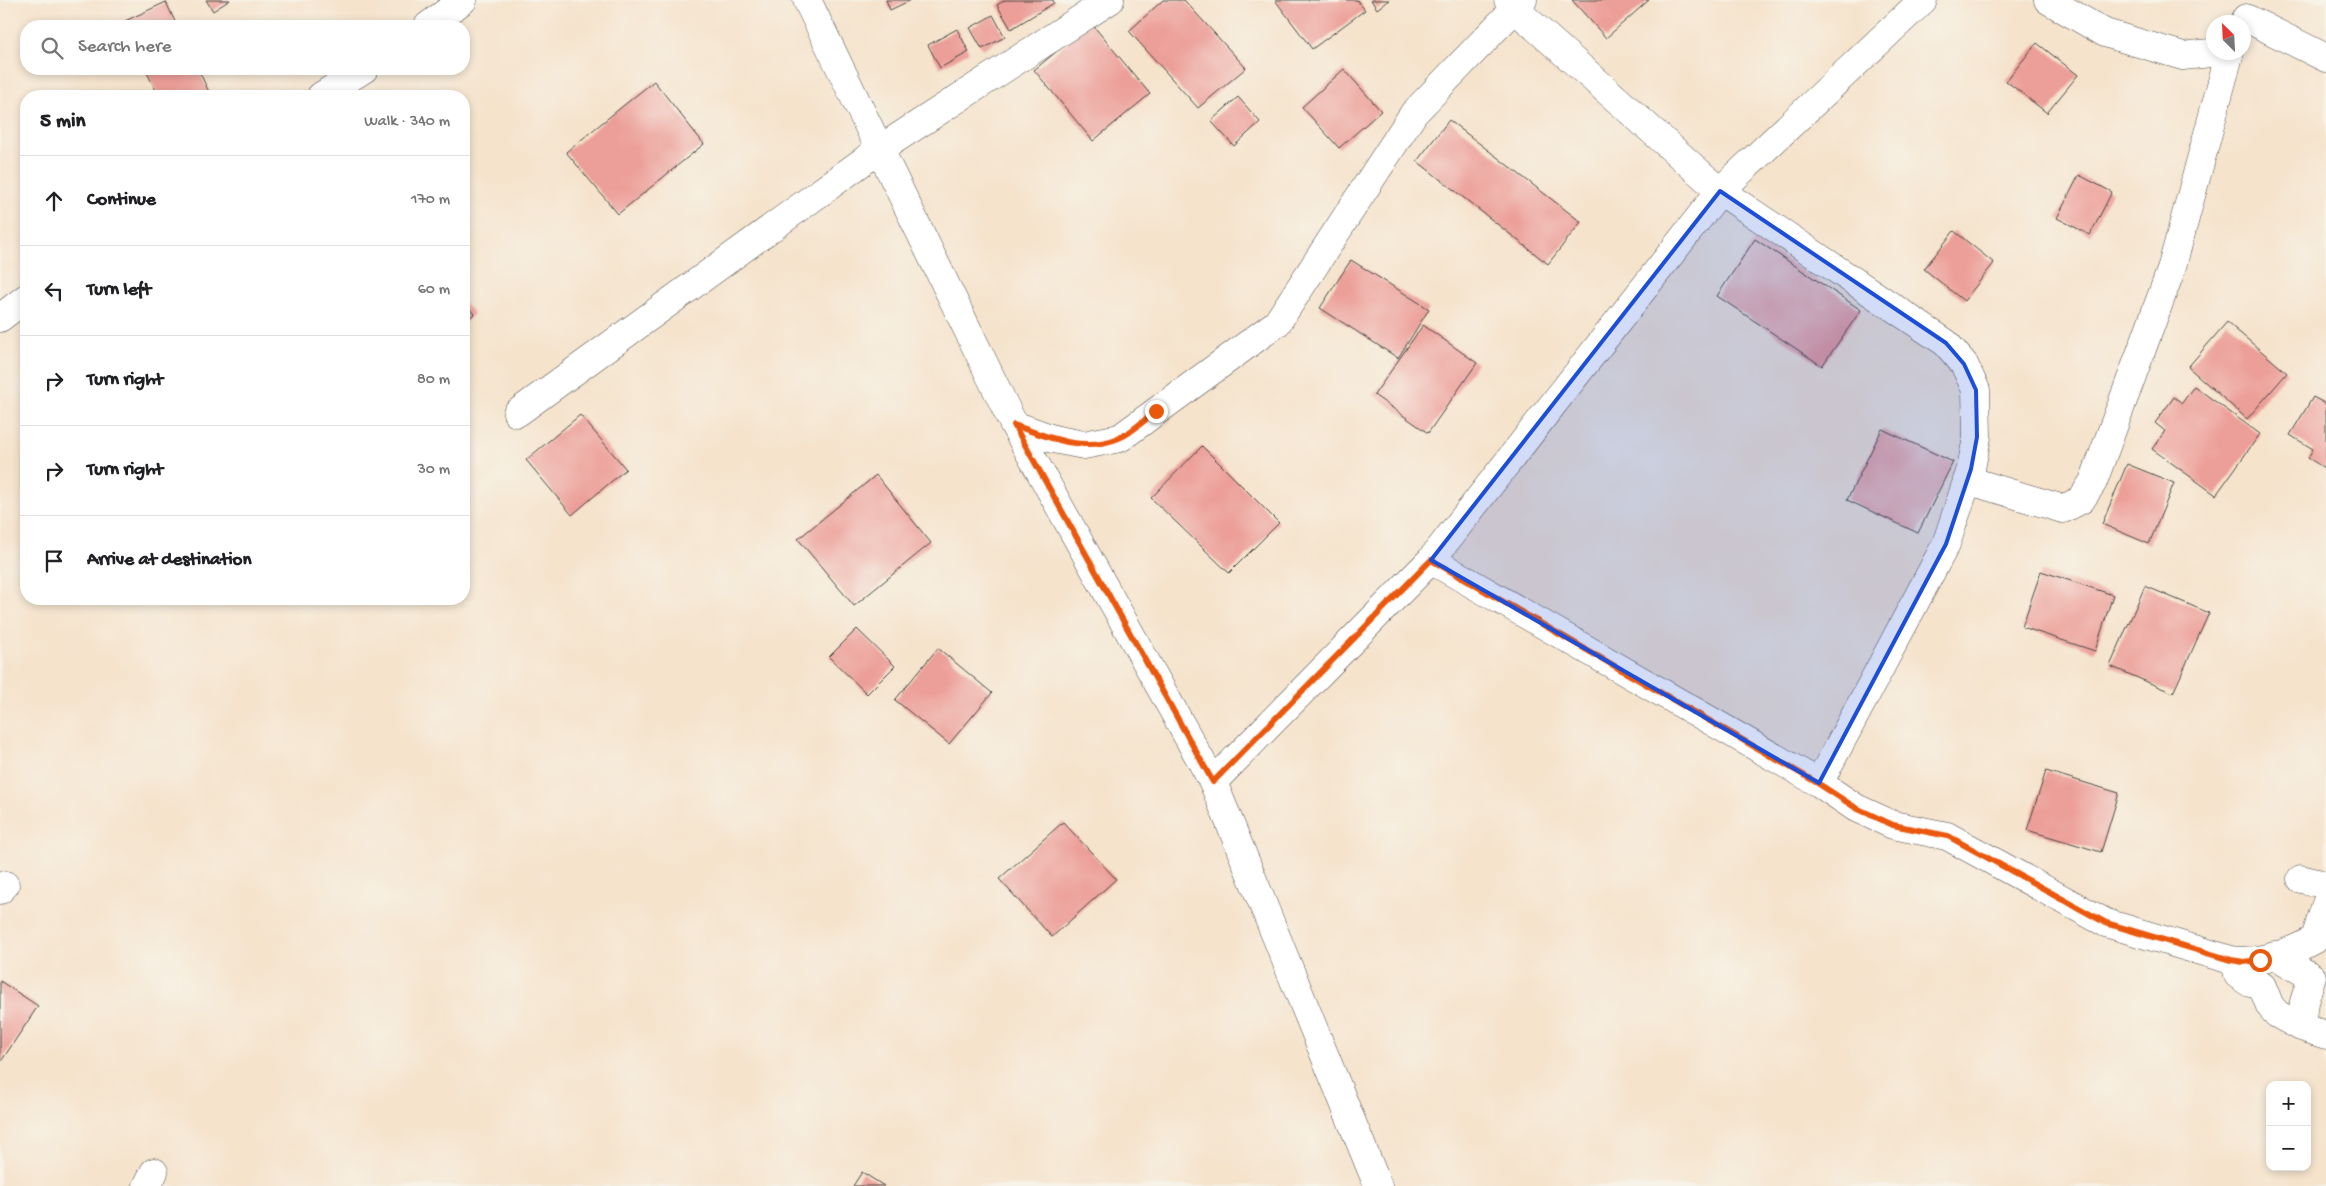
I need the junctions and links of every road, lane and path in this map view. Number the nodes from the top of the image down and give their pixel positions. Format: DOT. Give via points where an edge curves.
graph roads {
  1 [pos="463,0"];
  2 [pos="807,0"];
  3 [pos="1110,0"];
  4 [pos="1923,0"];
  5 [pos="2048,0"];
  6 [pos="1515,3"];
  7 [pos="2247,13"];
  8 [pos="436,20"];
  9 [pos="2206,53"];
  10 [pos="2326,58"];
  11 [pos="2228,60"];
  12 [pos="354,75"];
  13 [pos="331,90"];
  14 [pos="880,149"];
  15 [pos="1720,191"];
  16 [pos="20,303"];
  17 [pos="0,318"];
  18 [pos="517,412"];
  19 [pos="1014,425"];
  20 [pos="1967,480"];
  21 [pos="1431,560"];
  22 [pos="1213,782"];
  23 [pos="1819,784"];
  24 [pos="2326,904"];
  25 [pos="2274,955"];
  26 [pos="2231,960"];
  27 [pos="2301,1027"];
  28 [pos="2326,1035"];
  29 [pos="1378,1186"];
  1 -- 8 [label="street"];
  2 -- 14 [label="street"];
  3 -- 14 [label="street"];
  4 -- 15 [label="street"];
  5 -- 9 [label="street" via="2105,33 2183,56"];
  6 -- 15 [label="street"];
  6 -- 19 [label="street" via="1414,113 1277,323 1120,438 1084,445 1053,439"];
  7 -- 10 [label="street"];
  11 -- 20 [label="street" via="2171,270 2093,482 2081,500 2063,509"];
  12 -- 13 [label="street"];
  14 -- 18 [label="street"];
  14 -- 19 [label="street"];
  15 -- 20 [label="street" via="1946,343 1964,364 1976,390 1977,437"];
  15 -- 21 [label="street"];
  16 -- 17 [label="street"];
  19 -- 22 [label="street"];
  20 -- 23 [label="street" via="1946,544"];
  21 -- 22 [label="street"];
  21 -- 23 [label="street"];
  22 -- 29 [label="street"];
  23 -- 26 [label="street" via="1856,808 1893,825 1948,836 2106,923"];
  24 -- 25 [label="street" via="2315,939"];
  25 -- 26 [label="street" via="2244,962"];
  25 -- 27 [label="street" via="2312,977"];
  26 -- 27 [label="street" via="2238,975 2262,986 2277,1014"];
  27 -- 28 [label="street"];
}
